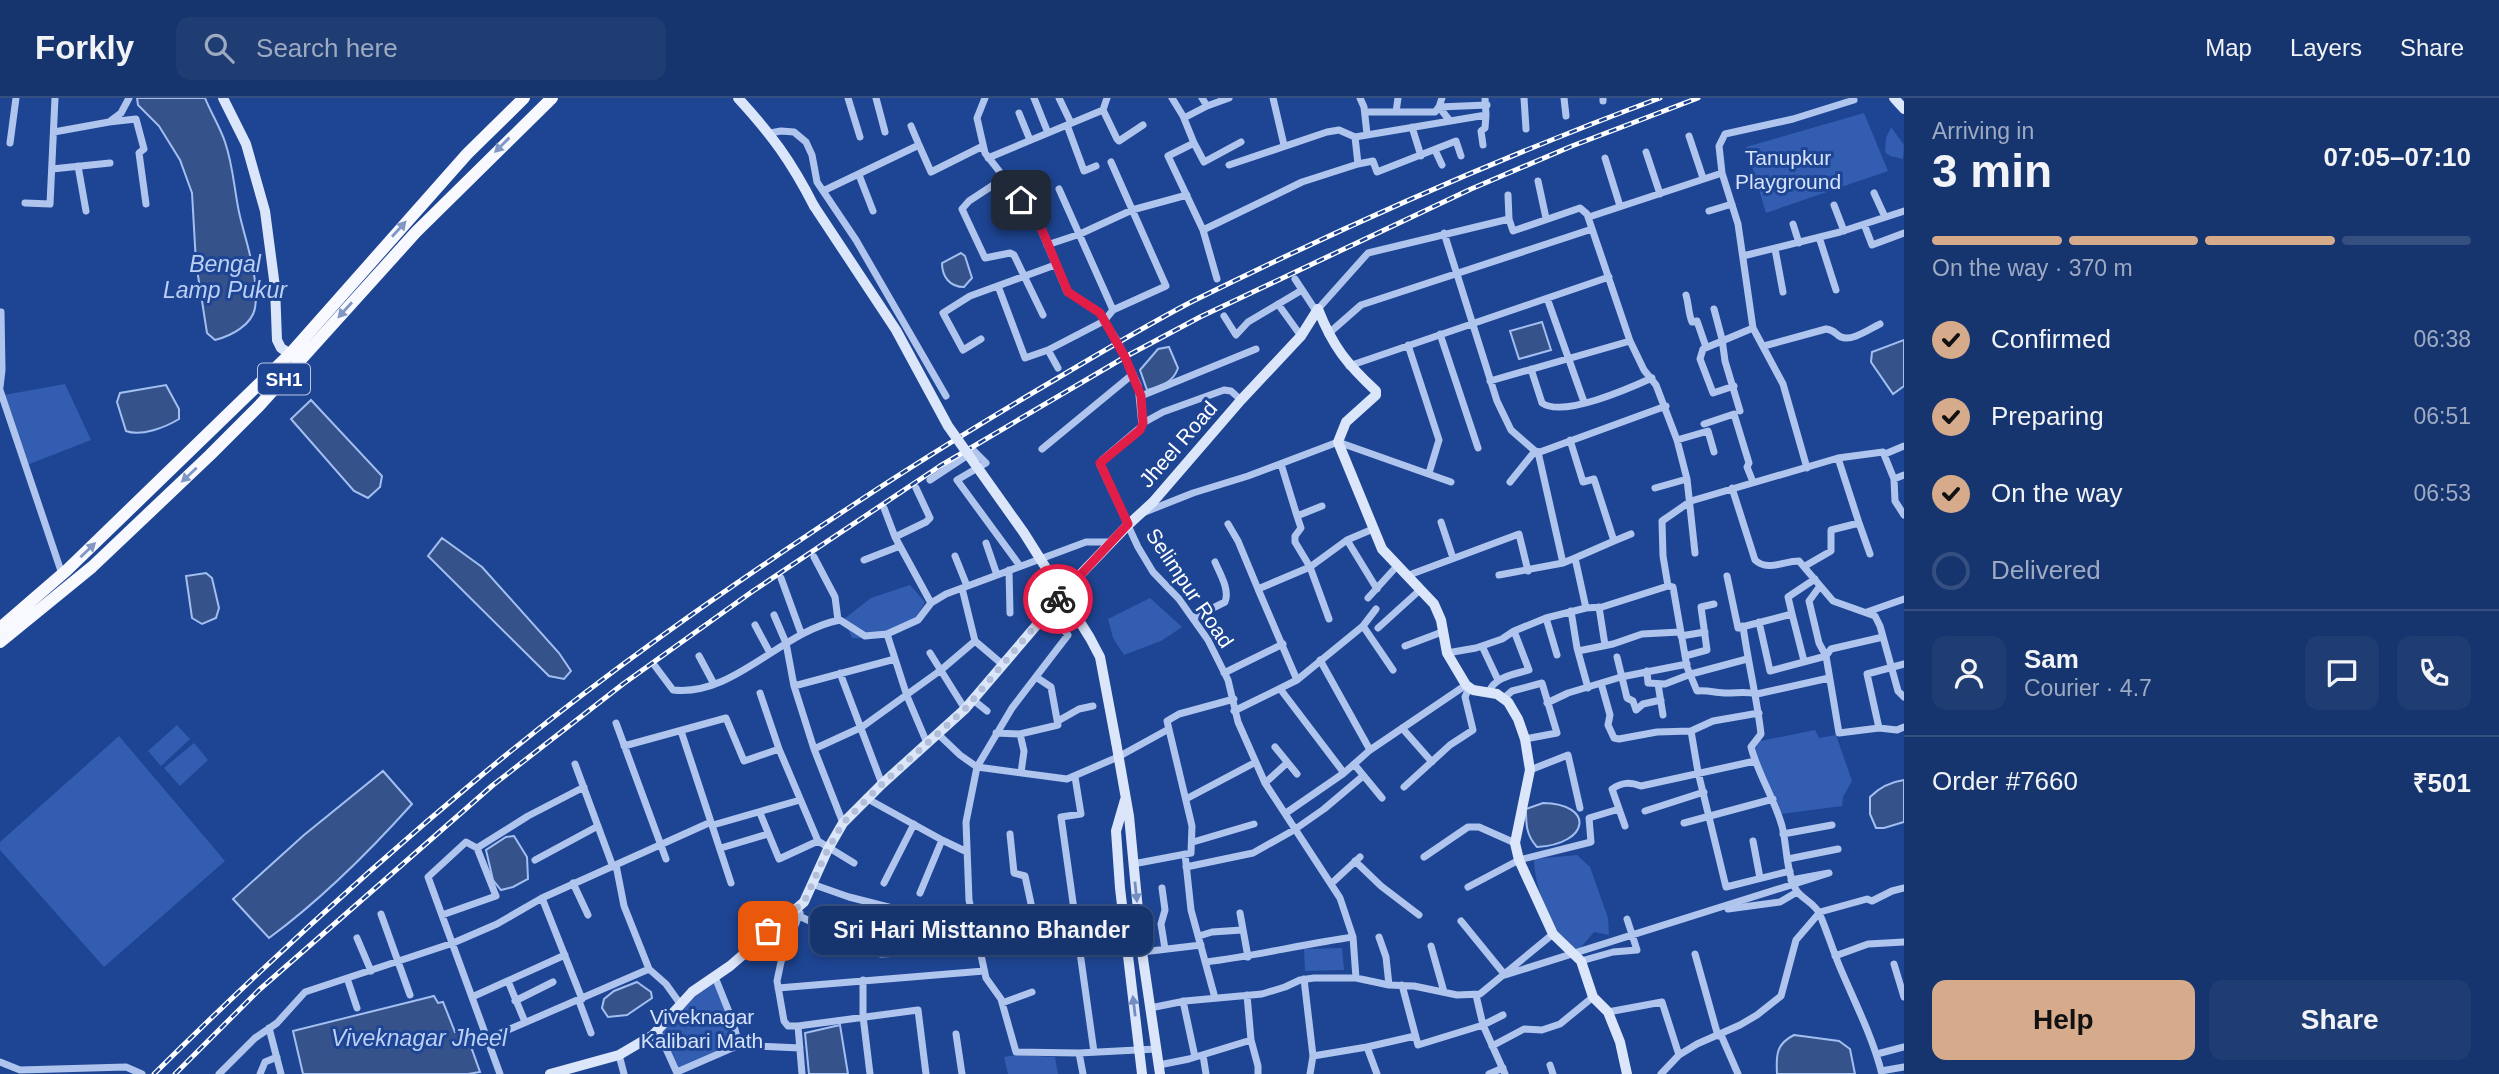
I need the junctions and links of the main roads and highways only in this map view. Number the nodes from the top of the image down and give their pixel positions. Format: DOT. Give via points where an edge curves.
graph roads {
  1 [pos="524,98"];
  2 [pos="552,98"];
  3 [pos="295,357"];
  4 [pos="0,628"];
  5 [pos="0,642"];
  3 -- 1 [label="main road, SH1, one-way" via="467,154"];
  2 -- 3 [label="main road, SH1, one-way"];
  4 -- 3 [label="main road, SH1, one-way"];
  3 -- 5 [label="main road, SH1, one-way" via="259,407 101,558"];
}
